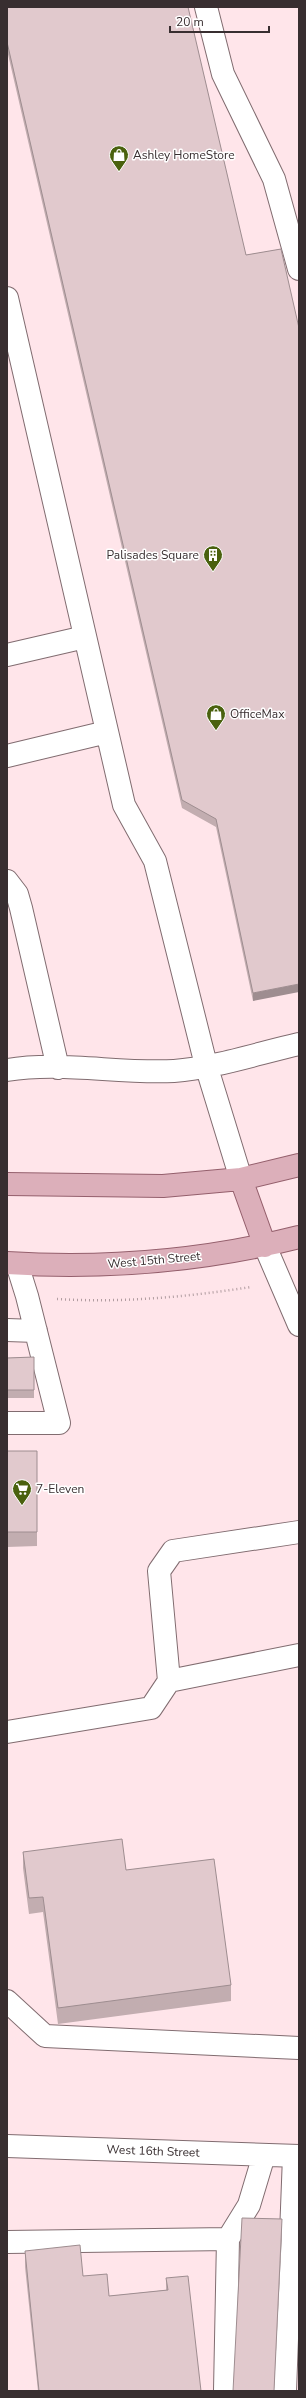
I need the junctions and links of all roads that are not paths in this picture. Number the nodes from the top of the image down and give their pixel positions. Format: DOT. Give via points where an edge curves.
graph roads {
  1 [pos="206,7"];
  2 [pos="299,269"];
  3 [pos="7,298"];
  4 [pos="85,637"];
  5 [pos="7,655"];
  6 [pos="107,732"];
  7 [pos="9,755"];
  8 [pos="7,881"];
  9 [pos="299,1044"];
  10 [pos="206,1065"];
  11 [pos="58,1068"];
  12 [pos="7,1070"];
  13 [pos="299,1165"];
  14 [pos="241,1179"];
  15 [pos="7,1184"];
  16 [pos="299,1237"];
  17 [pos="265,1246"];
  18 [pos="12,1264"];
  19 [pos="299,1325"];
  20 [pos="7,1330"];
  21 [pos="36,1331"];
  22 [pos="7,1423"];
  23 [pos="299,1532"];
  24 [pos="299,1655"];
  25 [pos="169,1681"];
  26 [pos="7,1732"];
  27 [pos="7,2001"];
  28 [pos="299,2048"];
  29 [pos="7,2146"];
  30 [pos="264,2156"];
  31 [pos="296,2156"];
  32 [pos="228,2239"];
  33 [pos="7,2242"];
  34 [pos="225,2391"];
  35 [pos="285,2391"];
  1 -- 2 [label="street" via="223,74 274,179"];
  3 -- 4 [label="street"];
  4 -- 5 [label="street"];
  4 -- 6 [label="street"];
  6 -- 7 [label="street"];
  6 -- 10 [label="street" via="124,805 155,861"];
  8 -- 11 [label="street" via="17,894 21,908"];
  9 -- 10 [label="street"];
  10 -- 11 [label="street" via="175,1070"];
  10 -- 14 [label="street"];
  11 -- 12 [label="street" via="29,1067"];
  13 -- 14 [label="main road"];
  14 -- 15 [label="main road" via="163,1186"];
  14 -- 17 [label="main road"];
  16 -- 17 [label="main road, West 15th Street"];
  17 -- 18 [label="main road, West 15th Street" via="185,1259 91,1265"];
  17 -- 19 [label="street"];
  18 -- 21 [label="street" via="27,1296"];
  20 -- 21 [label="street"];
  21 -- 22 [label="street" via="59,1424"];
  23 -- 25 [label="street" via="173,1551 159,1571"];
  24 -- 25 [label="street"];
  25 -- 26 [label="street" via="151,1708"];
  27 -- 28 [label="street" via="45,2036"];
  29 -- 30 [label="street, West 16th Street"];
  30 -- 31 [label="street, West 16th Street"];
  30 -- 32 [label="street" via="249,2205"];
  31 -- 35 [label="street"];
  32 -- 33 [label="street"];
  32 -- 34 [label="street"];
}
